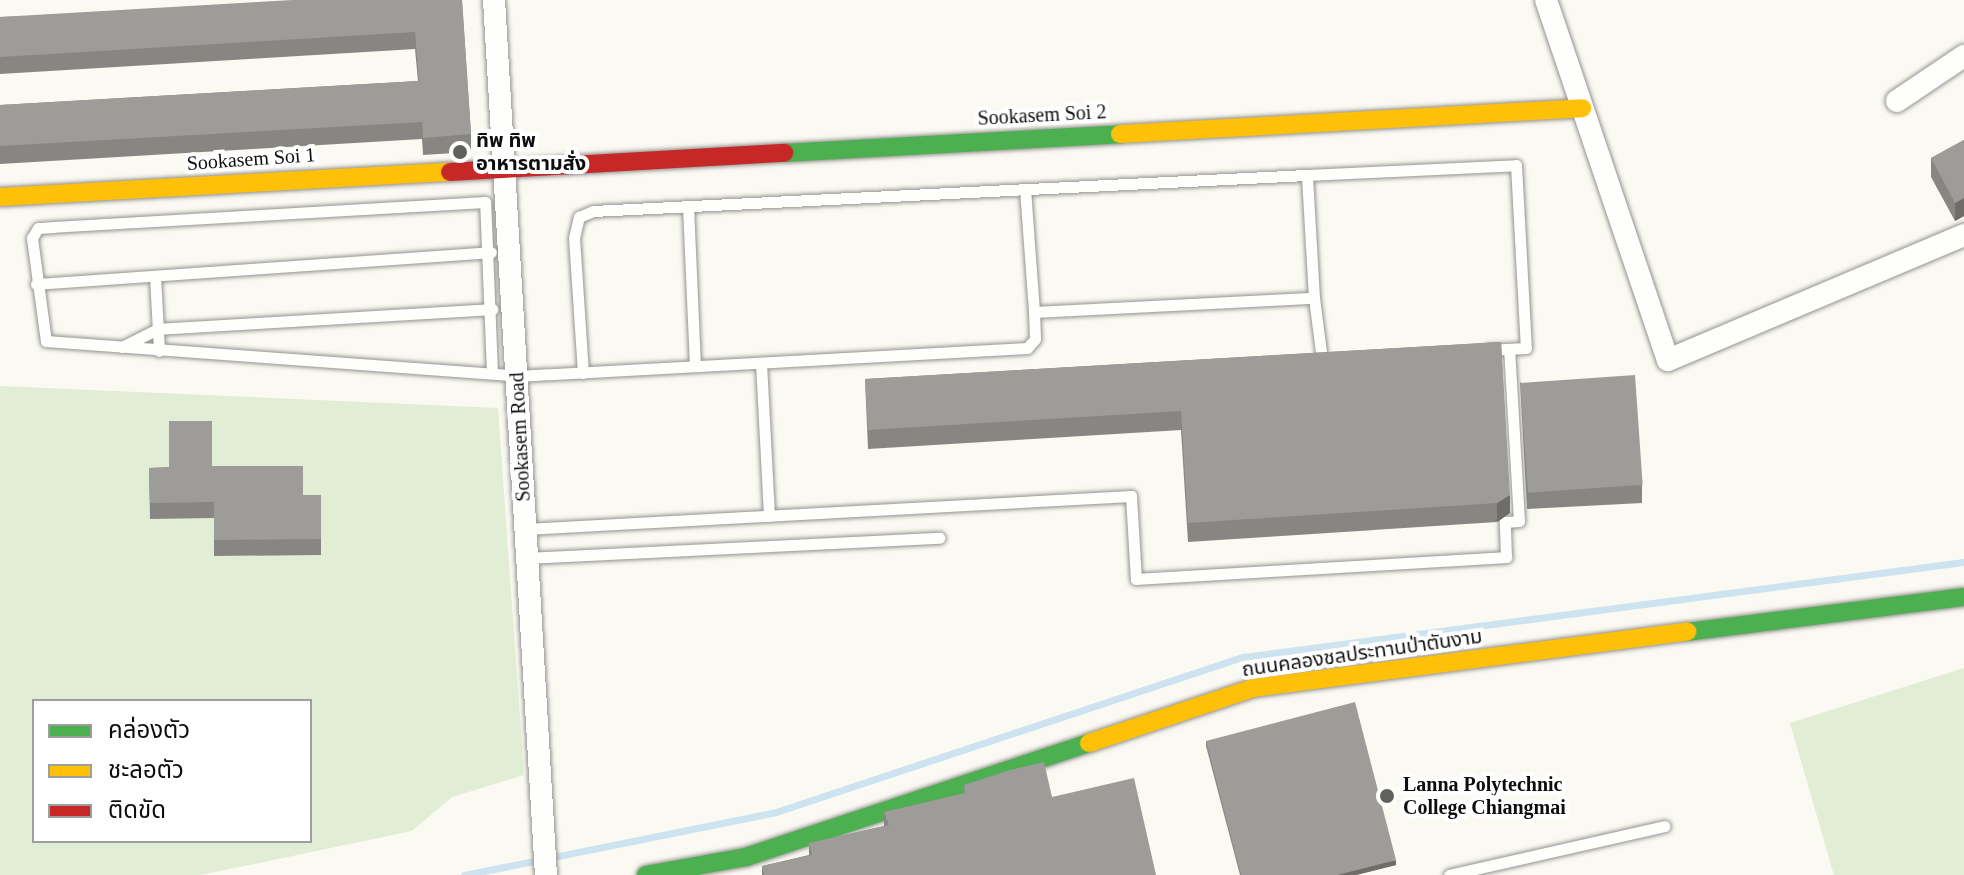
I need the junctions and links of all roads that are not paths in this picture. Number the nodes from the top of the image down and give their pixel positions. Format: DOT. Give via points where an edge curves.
graph roads {
  1 [pos="494,0"];
  2 [pos="1546,0"];
  3 [pos="1964,56"];
  4 [pos="1897,101"];
  5 [pos="1582,108"];
  6 [pos="504,165"];
  7 [pos="1307,175"];
  8 [pos="1025,189"];
  9 [pos="0,197"];
  10 [pos="688,206"];
  11 [pos="1964,235"];
  12 [pos="491,252"];
  13 [pos="155,276"];
  14 [pos="36,284"];
  15 [pos="1314,298"];
  16 [pos="492,309"];
  17 [pos="1034,312"];
  18 [pos="157,329"];
  19 [pos="122,347"];
  20 [pos="1509,349"];
  21 [pos="159,351"];
  22 [pos="1464,352"];
  23 [pos="1331,359"];
  24 [pos="761,363"];
  25 [pos="695,366"];
  26 [pos="492,373"];
  27 [pos="583,373"];
  28 [pos="517,376"];
  29 [pos="769,516"];
  30 [pos="525,529"];
  31 [pos="940,538"];
  32 [pos="526,558"];
  33 [pos="1964,597"];
  34 [pos="1665,826"];
  35 [pos="546,875"];
  36 [pos="646,875"];
  37 [pos="1449,875"];
  1 -- 6 [label="street, Sookasem Road"];
  2 -- 5 [label="street"];
  3 -- 4 [label="street"];
  5 -- 6 [label="street, Sookasem Soi 2"];
  5 -- 11 [label="street" via="1668,360"];
  6 -- 9 [label="street, Sookasem Soi 1"];
  6 -- 28 [label="street, Sookasem Road"];
  7 -- 8 [label="lane"];
  7 -- 15 [label="lane"];
  7 -- 20 [label="lane" via="1516,165 1526,348"];
  8 -- 10 [label="lane"];
  8 -- 17 [label="lane"];
  10 -- 25 [label="lane"];
  10 -- 27 [label="lane" via="579,217"];
  12 -- 13 [label="lane"];
  12 -- 14 [label="lane" via="485,202 38,228 32,238"];
  12 -- 16 [label="lane"];
  13 -- 14 [label="lane"];
  13 -- 18 [label="lane"];
  14 -- 19 [label="lane" via="46,341"];
  15 -- 17 [label="lane"];
  15 -- 23 [label="lane" via="1316,360"];
  16 -- 18 [label="lane"];
  16 -- 26 [label="lane"];
  17 -- 24 [label="lane" via="1035,339 1027,348"];
  18 -- 19 [label="lane"];
  18 -- 21 [label="lane"];
  19 -- 21 [label="lane"];
  20 -- 22 [label="lane"];
  20 -- 29 [label="lane" via="1519,521 1505,522 1506,557 1136,579 1131,496"];
  21 -- 26 [label="lane" via="226,360 315,356"];
  24 -- 25 [label="lane"];
  24 -- 29 [label="lane"];
  25 -- 27 [label="lane"];
  26 -- 28 [label="lane"];
  27 -- 28 [label="lane"];
  28 -- 30 [label="street, Sookasem Road"];
  29 -- 30 [label="lane"];
  30 -- 32 [label="street, Sookasem Road"];
  31 -- 32 [label="lane"];
  32 -- 35 [label="street, Sookasem Road"];
  33 -- 36 [label="street, ถนนคลองชลประทานป่าตันงาม" via="1253,688 746,857"];
  34 -- 37 [label="lane"];
}
